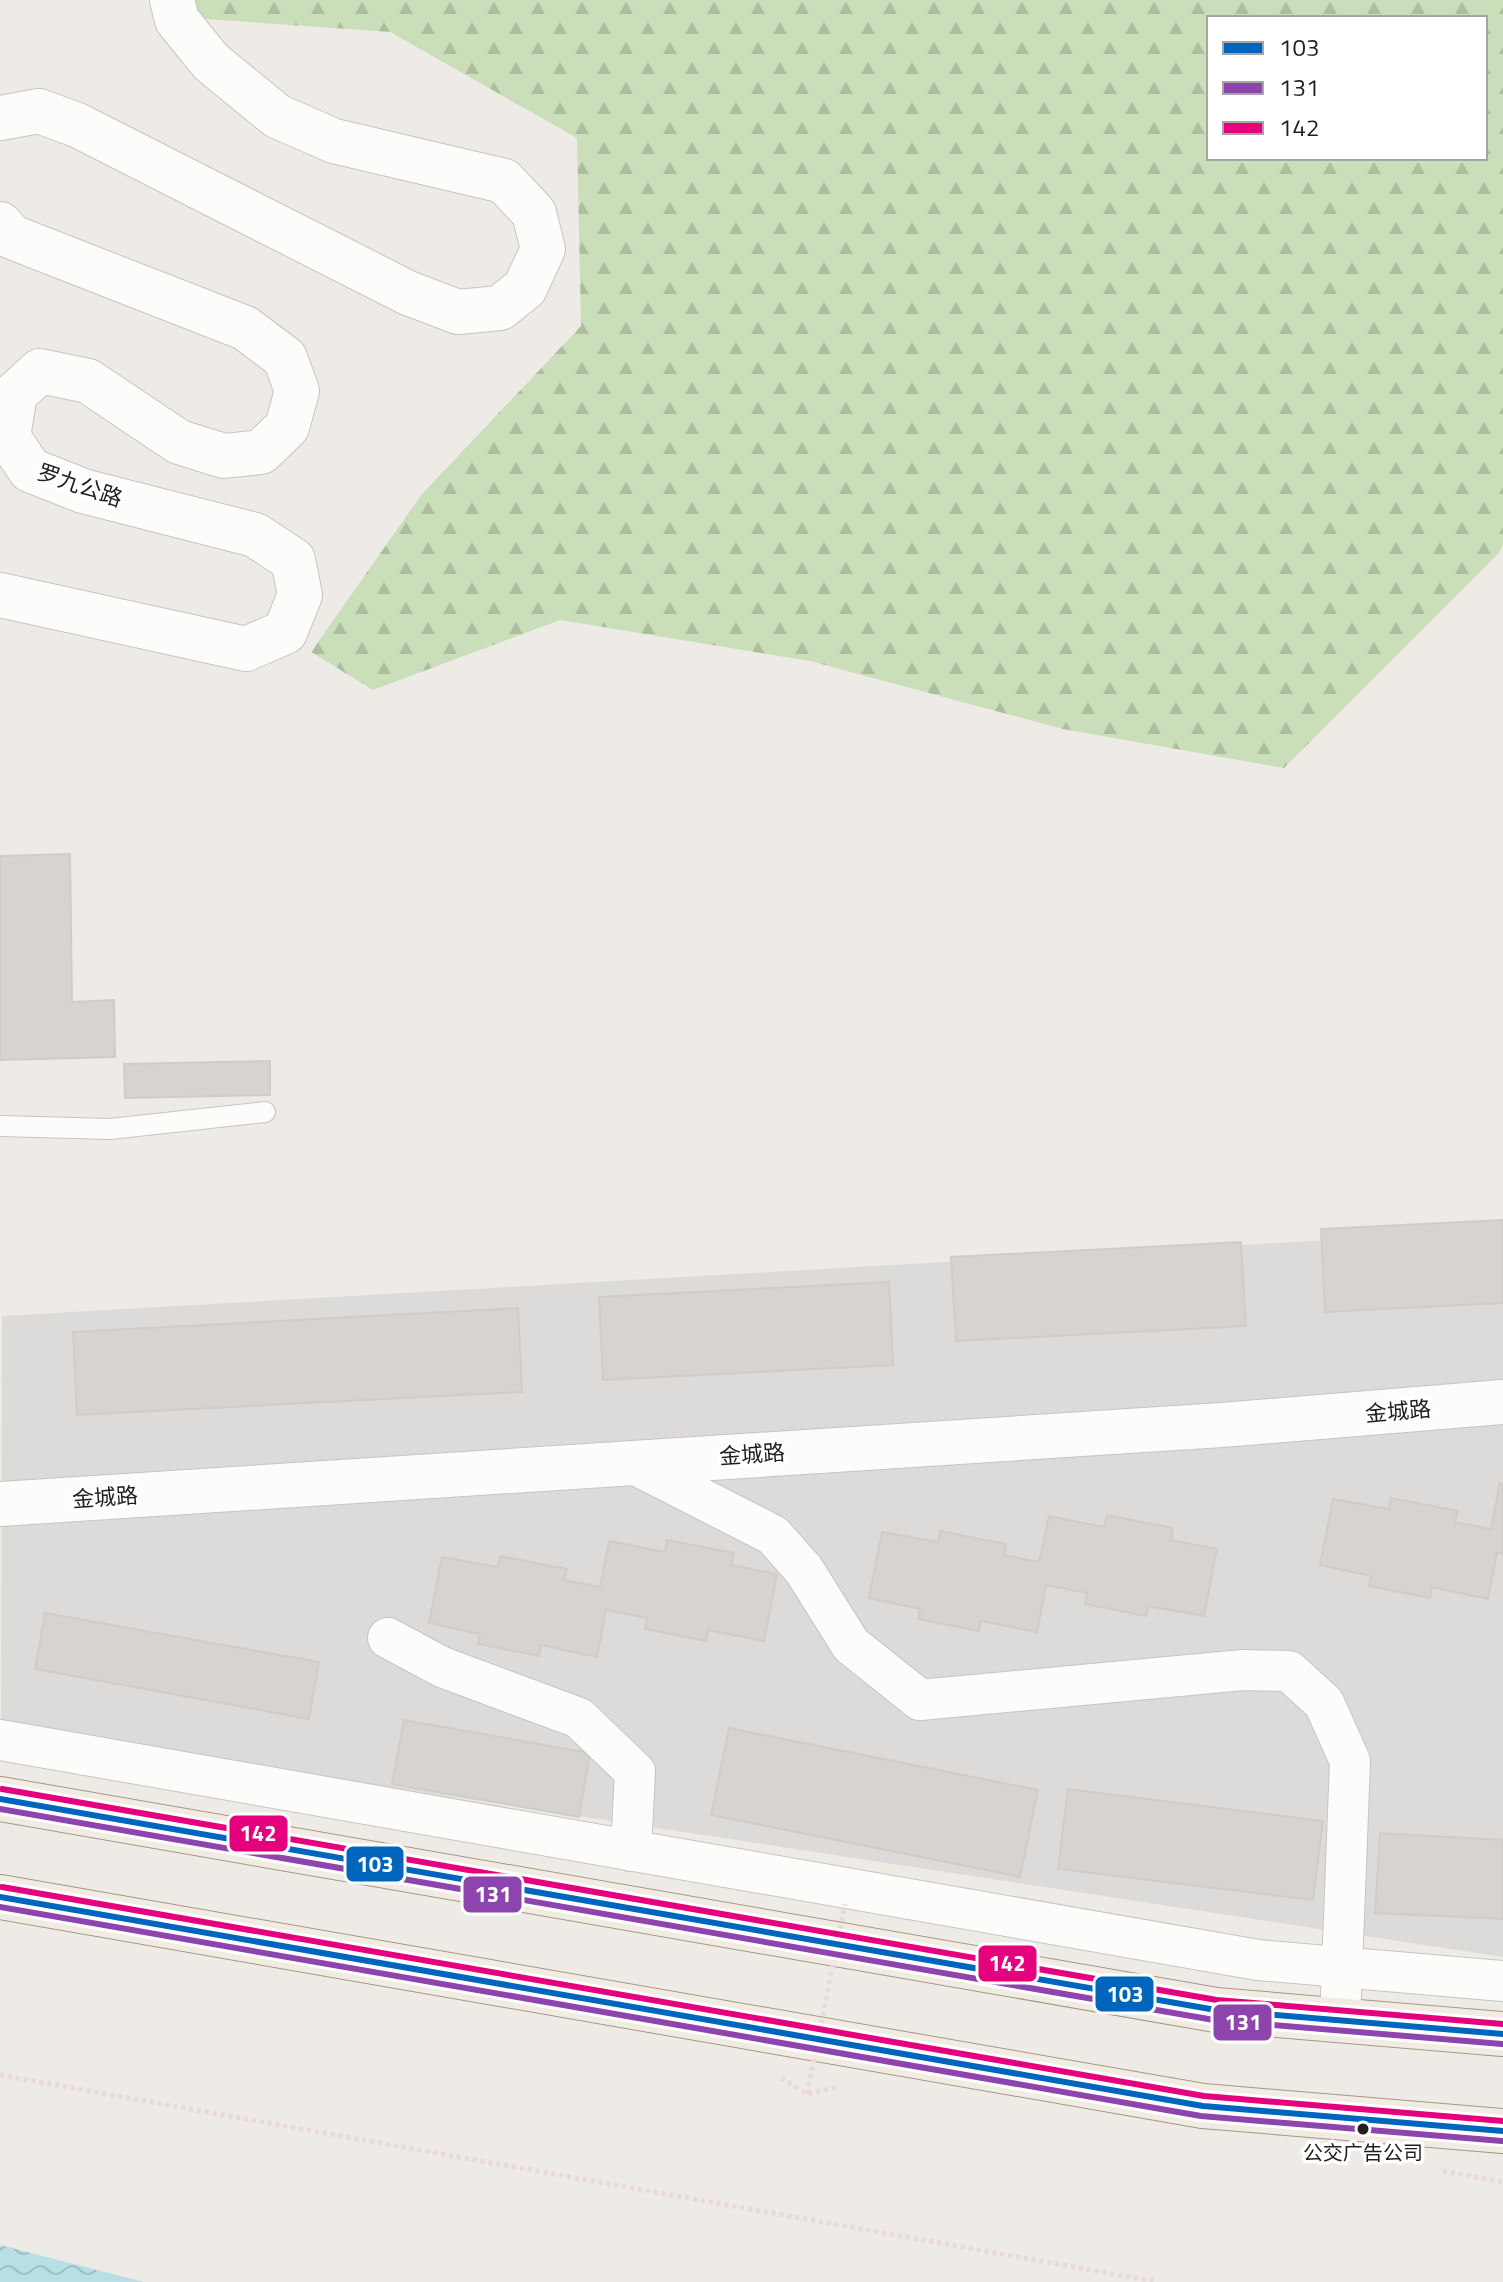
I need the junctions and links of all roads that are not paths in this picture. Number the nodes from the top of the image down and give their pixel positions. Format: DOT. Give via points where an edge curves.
graph roads {
  1 [pos="172,0"];
  2 [pos="0,118"];
  3 [pos="0,224"];
  4 [pos="0,595"];
  5 [pos="265,1112"];
  6 [pos="0,1126"];
  7 [pos="1503,1402"];
  8 [pos="630,1462"];
  9 [pos="0,1504"];
  10 [pos="388,1638"];
  11 [pos="0,1740"];
  12 [pos="0,1799"];
  13 [pos="631,1851"];
  14 [pos="0,1897"];
  15 [pos="1341,1967"];
  16 [pos="1503,1981"];
  17 [pos="1340,2021"];
  18 [pos="1503,2034"];
  19 [pos="1503,2131"];
  1 -- 2 [label="street" via="177,20 211,62 277,116 334,141 504,181 534,213 543,249 525,288 500,308 458,312 408,293 77,125 39,111"];
  3 -- 4 [label="street, 罗九公路" via="12,237 245,328 285,358 297,391 287,427 261,452 224,456 179,442 88,381 40,371 15,394 8,437 30,470 83,491 255,535 293,560 300,595 285,632 246,649"];
  5 -- 6 [label="lane" via="110,1129"];
  7 -- 8 [label="street, 金城路"];
  8 -- 9 [label="street, 金城路"];
  8 -- 15 [label="street" via="773,1535 804,1570 851,1645 920,1700 1243,1670 1289,1671 1324,1703 1350,1761"];
  10 -- 13 [label="street" via="442,1667 579,1718 635,1772"];
  11 -- 13 [label="street"];
  12 -- 17 [label="main road" via="1216,2010"];
  13 -- 15 [label="street" via="1258,1960"];
  14 -- 19 [label="main road" via="1203,2106"];
  15 -- 16 [label="street"];
  15 -- 17 [label="street"];
  17 -- 18 [label="main road"];
}
